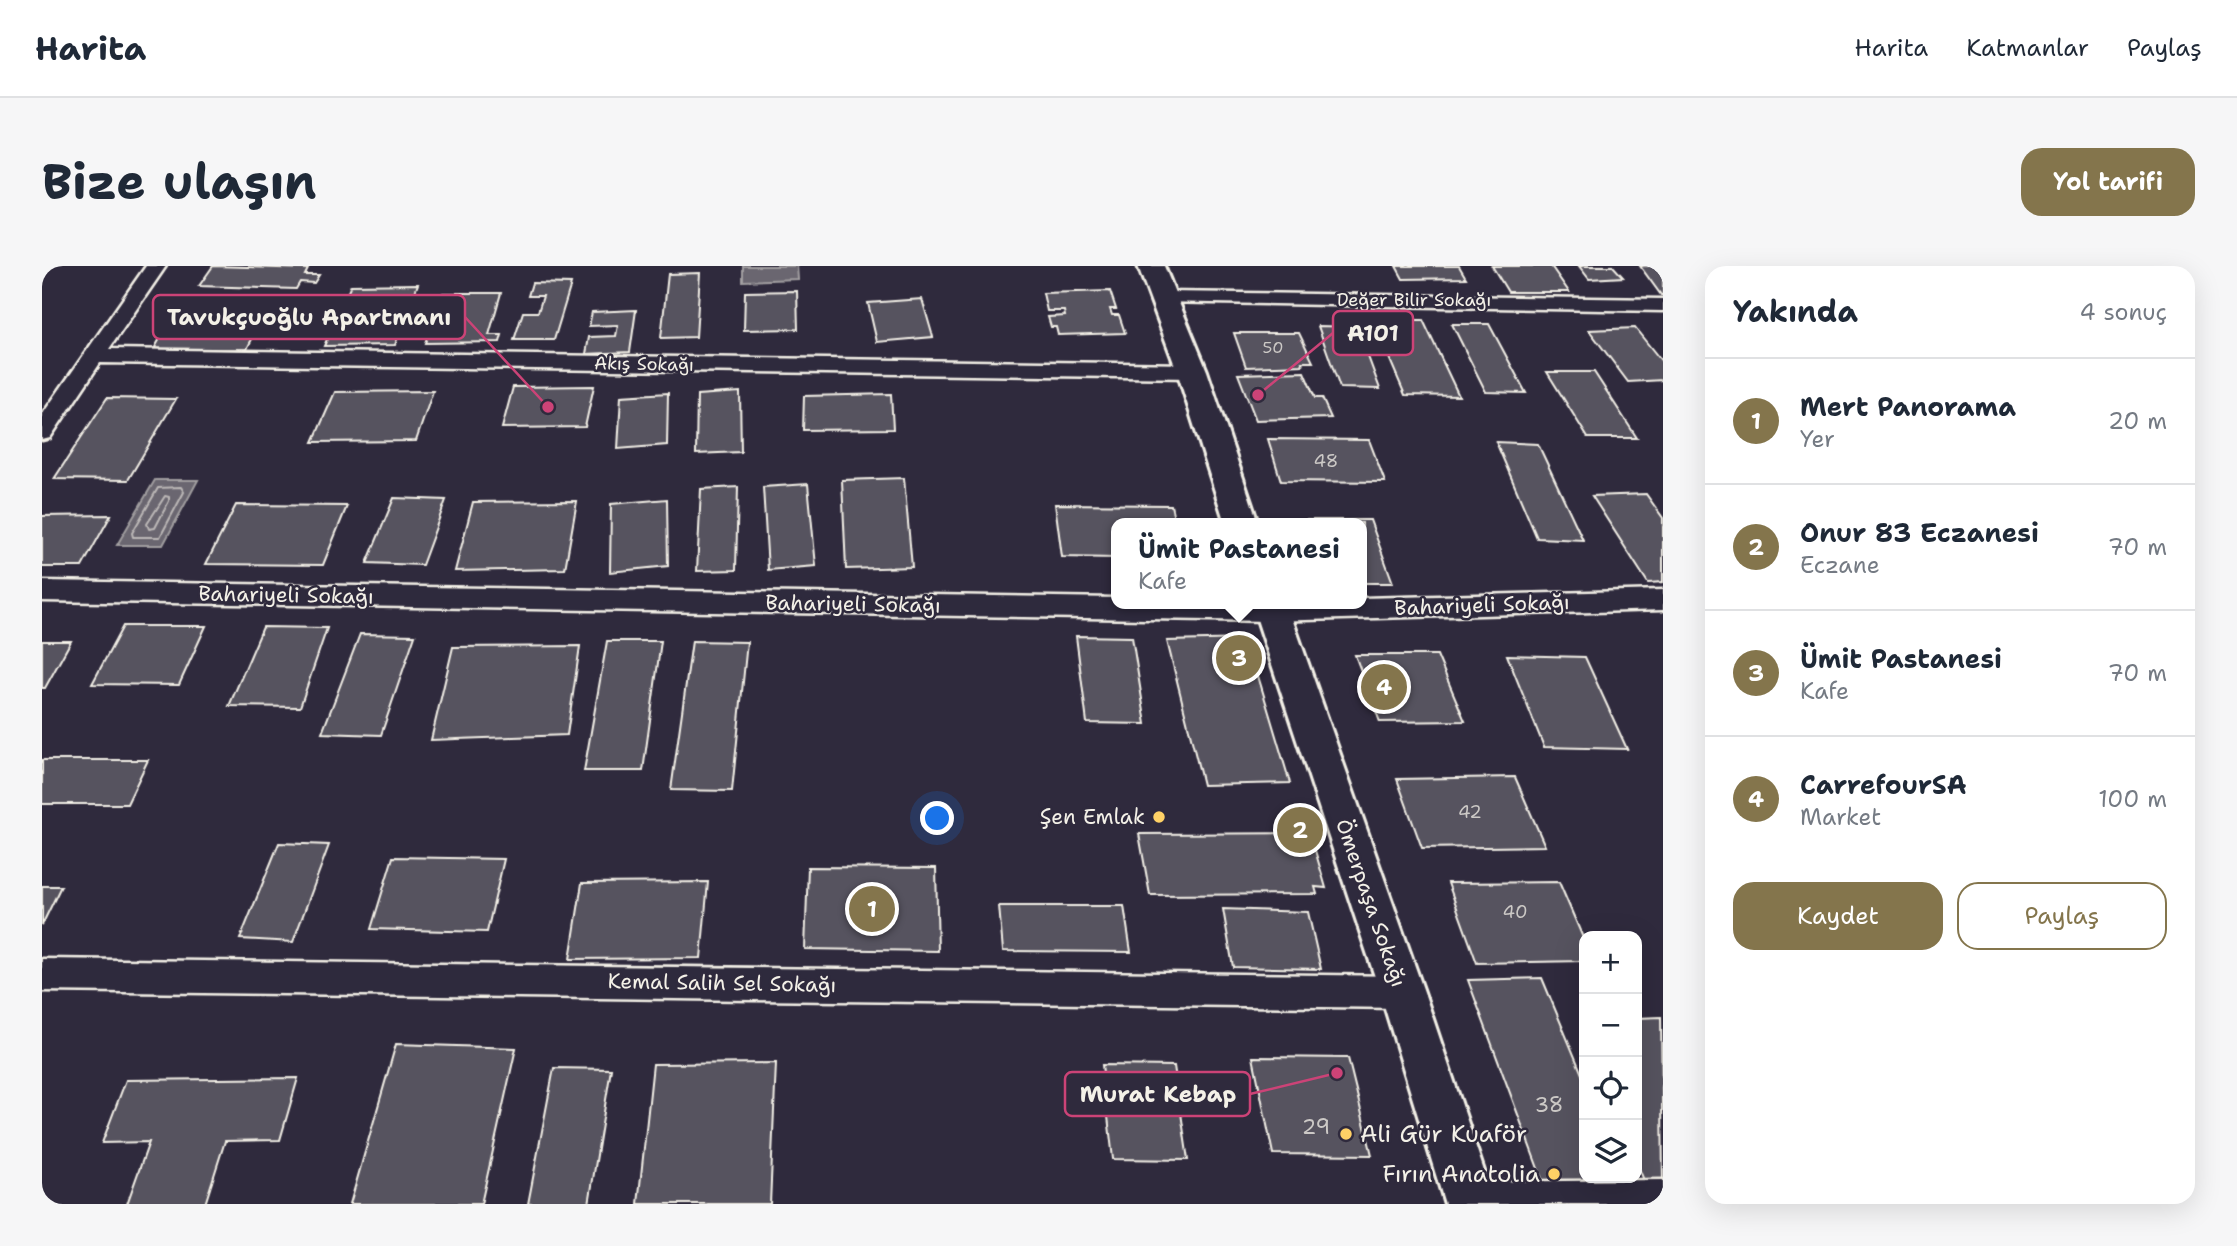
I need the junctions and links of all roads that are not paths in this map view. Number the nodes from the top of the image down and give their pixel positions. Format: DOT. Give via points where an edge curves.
graph roads {
  1 [pos="156,266"];
  2 [pos="1151,266"];
  3 [pos="1165,298"];
  4 [pos="1663,305"];
  5 [pos="95,356"];
  6 [pos="1192,371"];
  7 [pos="42,432"];
  8 [pos="1240,518"];
  9 [pos="42,591"];
  10 [pos="1663,600"];
  11 [pos="1111,605"];
  12 [pos="1367,605"];
  13 [pos="1271,609"];
  14 [pos="42,975"];
  15 [pos="1402,992"];
  16 [pos="1663,1198"];
  17 [pos="1469,1202"];
  1 -- 5 [label="street"];
  2 -- 3 [label="street"];
  3 -- 4 [label="street, Değer Bilir Sokağı"];
  3 -- 6 [label="street"];
  5 -- 6 [label="street, Akış Sokağı"];
  5 -- 7 [label="street"];
  6 -- 8 [label="street"];
  9 -- 11 [label="street, Bahariyeli Sokağı"];
  10 -- 12 [label="street, Bahariyeli Sokağı"];
  13 -- 15 [label="street, Ömerpaşa Sokağı"];
  14 -- 15 [label="street, Kemal Salih Sel Sokağı"];
  15 -- 17 [label="street, Ömerpaşa Sokağı"];
  16 -- 17 [label="street"];
}
